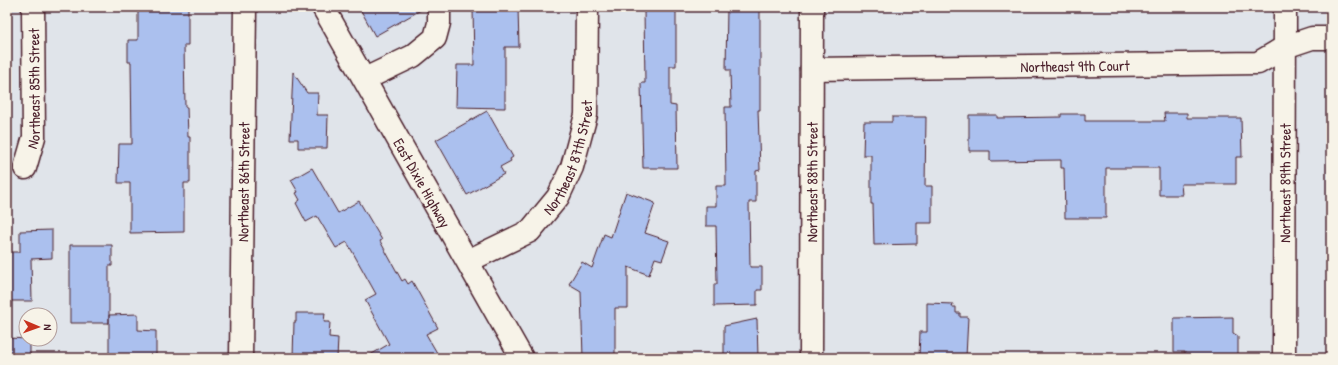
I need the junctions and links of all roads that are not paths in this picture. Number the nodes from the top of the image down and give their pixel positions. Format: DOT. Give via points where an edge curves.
graph roads {
  1 [pos="33,7"];
  2 [pos="245,7"];
  3 [pos="323,7"];
  4 [pos="439,7"];
  5 [pos="587,7"];
  6 [pos="812,7"];
  7 [pos="1285,7"];
  8 [pos="1331,38"];
  9 [pos="1285,47"];
  10 [pos="812,69"];
  11 [pos="365,79"];
  12 [pos="25,168"];
  13 [pos="468,261"];
  14 [pos="241,358"];
  15 [pos="522,358"];
  16 [pos="811,358"];
  17 [pos="1284,358"];
  1 -- 12 [label="street, Northeast 85th Street" via="34,137"];
  2 -- 14 [label="street, Northeast 86th Street"];
  3 -- 11 [label="street, East Dixie Highway"];
  4 -- 11 [label="street" via="439,23 435,38 417,54"];
  5 -- 13 [label="street, Northeast 87th Street" via="586,115 572,167 558,197 530,231"];
  6 -- 10 [label="street, Northeast 88th Street"];
  7 -- 9 [label="street, Northeast 89th Street"];
  8 -- 9 [label="street, Northeast 9th Court" via="1312,38"];
  9 -- 10 [label="street, Northeast 9th Court" via="1258,63"];
  9 -- 17 [label="street, Northeast 89th Street"];
  10 -- 16 [label="street, Northeast 88th Street"];
  11 -- 13 [label="street, East Dixie Highway"];
  13 -- 15 [label="street, East Dixie Highway"];
}
